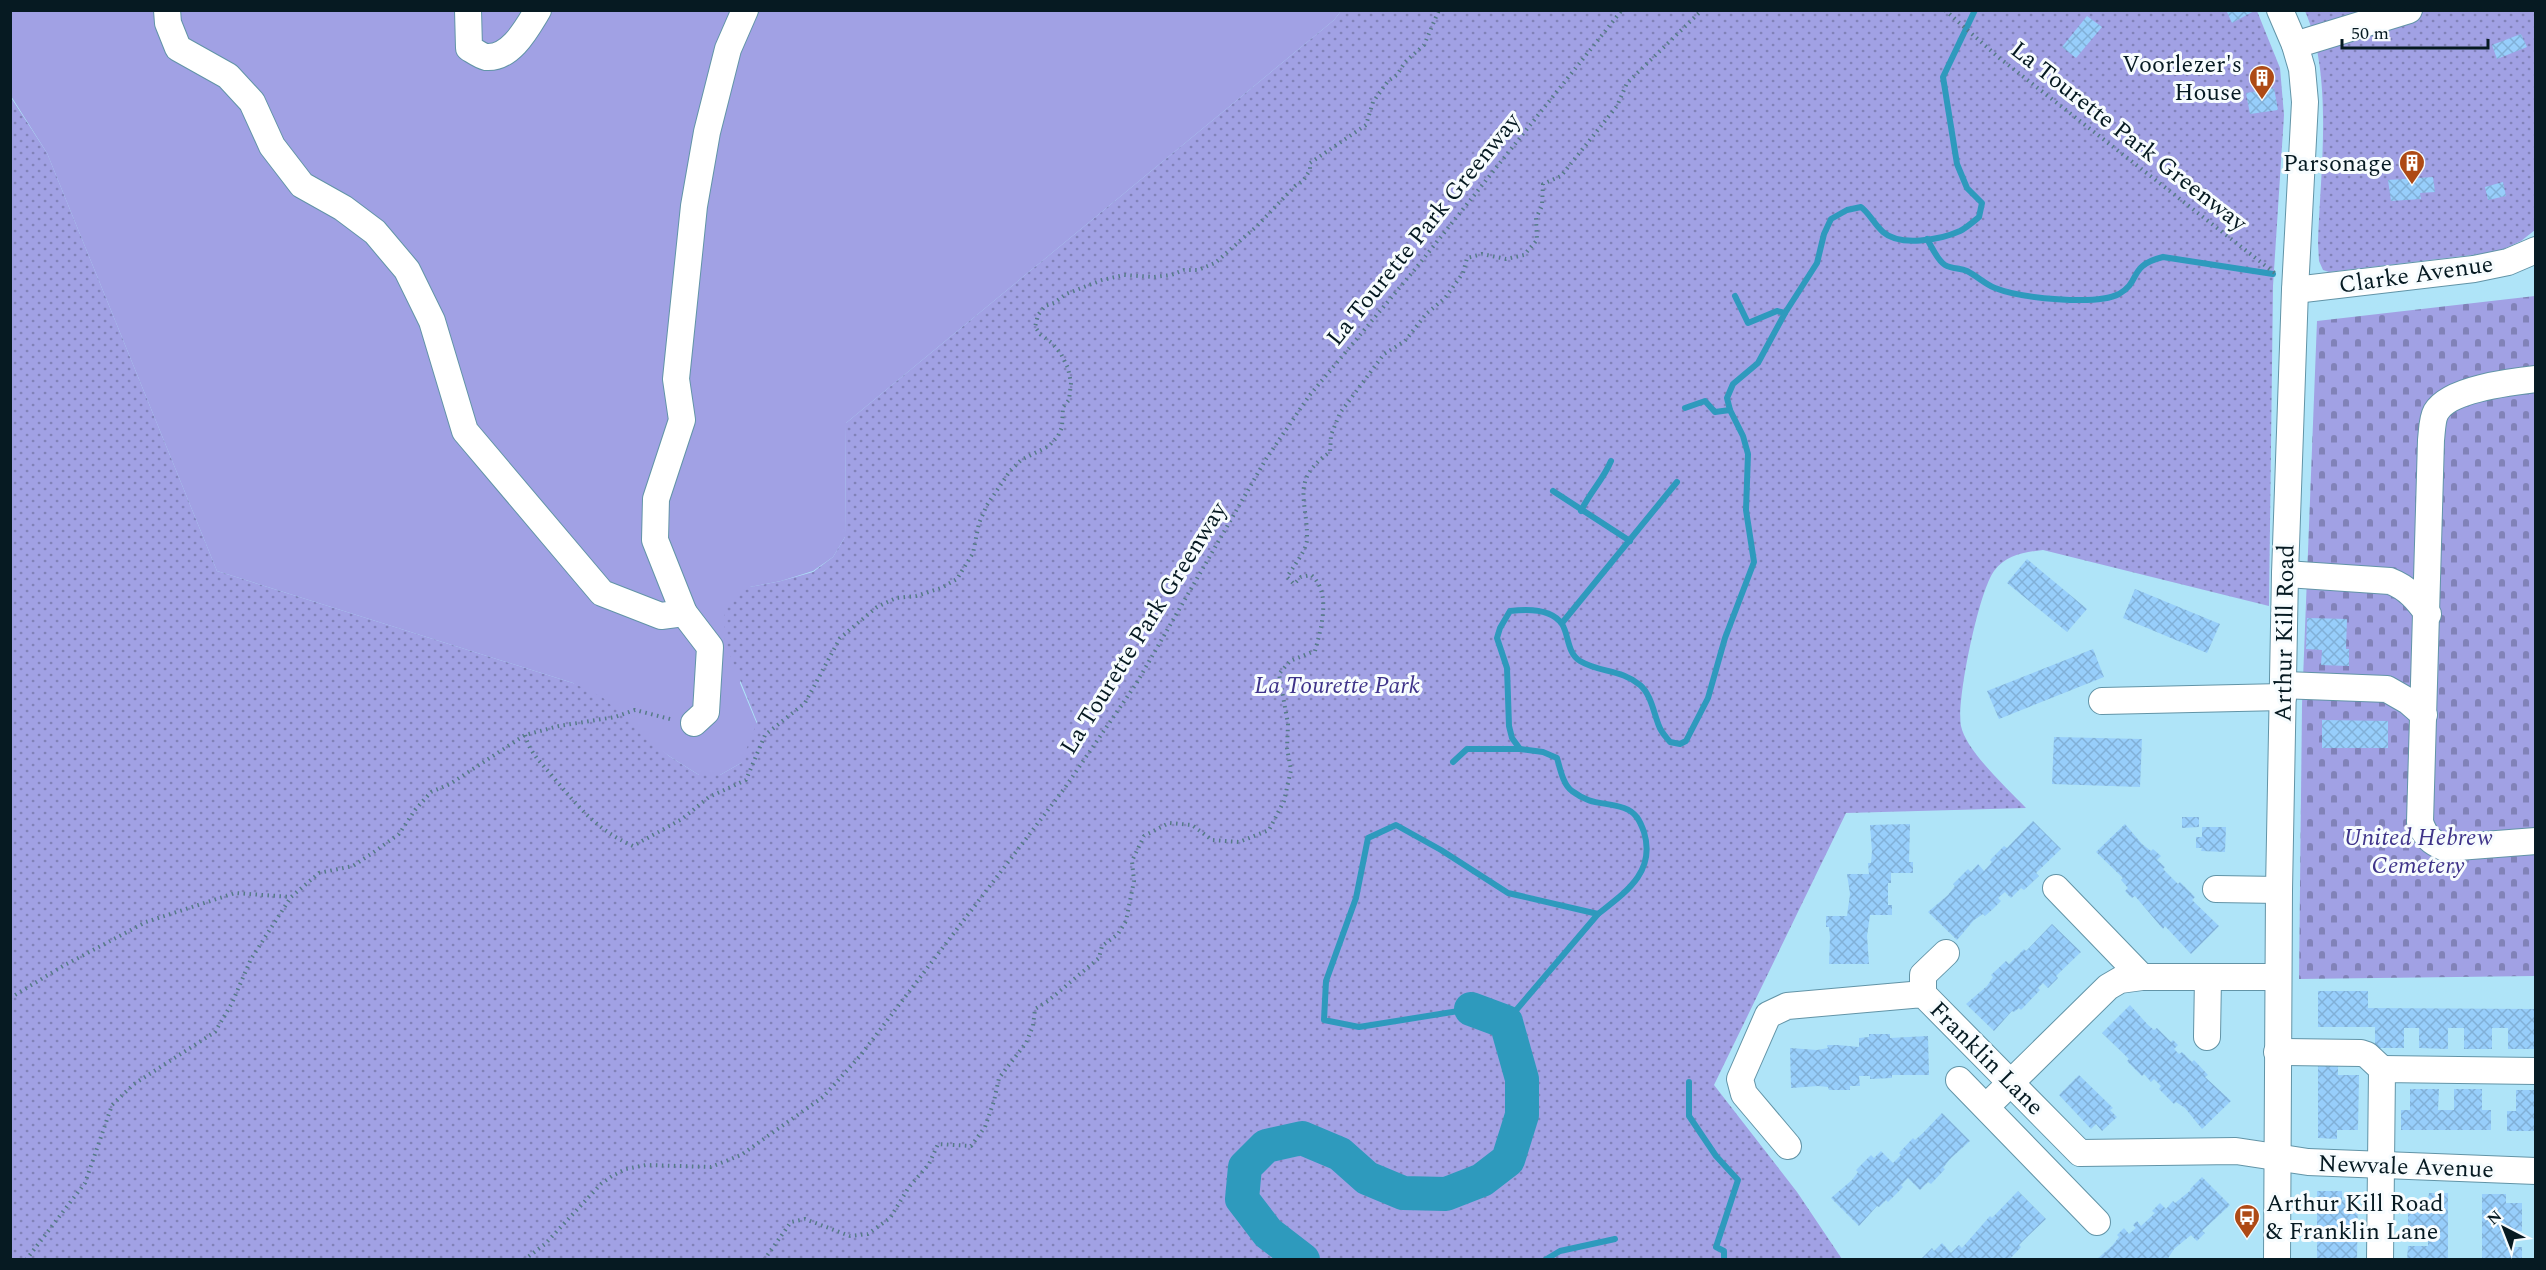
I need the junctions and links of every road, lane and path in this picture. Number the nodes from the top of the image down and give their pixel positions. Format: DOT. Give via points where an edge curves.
graph roads {
  1 [pos="167,10"];
  2 [pos="468,10"];
  3 [pos="538,10"];
  4 [pos="745,10"];
  5 [pos="1439,10"];
  6 [pos="1622,10"];
  7 [pos="1702,10"];
  8 [pos="1946,10"];
  9 [pos="2280,10"];
  10 [pos="2409,10"];
  11 [pos="2295,45"];
  12 [pos="2535,250"];
  13 [pos="2295,286"];
  14 [pos="2535,379"];
  15 [pos="2430,551"];
  16 [pos="2285,574"];
  17 [pos="2390,581"];
  18 [pos="684,613"];
  19 [pos="2428,614"];
  20 [pos="2426,660"];
  21 [pos="2387,689"];
  22 [pos="2283,691"];
  23 [pos="2102,701"];
  24 [pos="2424,715"];
  25 [pos="694,723"];
  26 [pos="525,735"];
  27 [pos="2535,841"];
  28 [pos="2056,888"];
  29 [pos="2216,889"];
  30 [pos="2279,890"];
  31 [pos="291,897"];
  32 [pos="1946,953"];
  33 [pos="2142,977"];
  34 [pos="2208,977"];
  35 [pos="2278,977"];
  36 [pos="1923,994"];
  37 [pos="10,998"];
  38 [pos="2207,1037"];
  39 [pos="2277,1052"];
  40 [pos="2382,1069"];
  41 [pos="2535,1071"];
  42 [pos="1959,1080"];
  43 [pos="2011,1083"];
  44 [pos="1986,1107"];
  45 [pos="1788,1146"];
  46 [pos="2080,1153"];
  47 [pos="2277,1157"];
  48 [pos="2382,1165"];
  49 [pos="2535,1171"];
  50 [pos="2055,1178"];
  51 [pos="2097,1222"];
  52 [pos="525,1259"];
  53 [pos="26,1260"];
  54 [pos="764,1260"];
  55 [pos="2277,1260"];
  56 [pos="2380,1260"];
  1 -- 18 [label="street" via="178,48 228,76 252,102 272,146 302,185 375,232 407,270 432,321 465,431 602,594 661,616"];
  2 -- 3 [label="street" via="469,48 485,57 503,54"];
  4 -- 18 [label="street" via="728,50 705,142 694,206 676,379 682,420 656,499 655,540"];
  5 -- 26 [label="path" via="1424,45 1373,102 1366,125 1310,163 1303,181 1215,264 1171,275 1124,275 1102,280 1045,306 1035,327 1061,354 1071,383 1058,435 1049,446 1021,460 1010,471 987,506 973,553 957,579 941,588 877,607 840,638 805,703 765,735 746,780 709,797 682,819 633,846 616,839 580,810 530,752"];
  6 -- 52 [label="path, La Tourette Park Greenway" via="1309,396 1266,459 1130,693 1064,789 860,1056 824,1097 741,1155 711,1167 646,1165 612,1176"];
  7 -- 54 [label="path" via="1628,82 1617,106 1568,169 1543,184 1542,206 1536,219 1537,240 1524,255 1506,260 1482,254 1467,258 1463,273 1445,298 1426,314 1406,341 1384,354 1340,413 1331,435 1330,452 1316,462 1302,486 1307,543 1287,577 1294,584 1311,575 1317,580 1323,622 1315,651 1290,661 1278,674 1288,724 1291,771 1284,801 1269,830 1239,842 1212,840 1192,825 1169,823 1144,836 1132,861 1134,881 1126,921 1118,934 1102,946 1100,958 1035,1009 1026,1043 999,1078 985,1127 971,1146 938,1144 929,1164 890,1218 868,1234 850,1236 805,1219 791,1222"];
  8 -- 13 [label="path, La Tourette Park Greenway" via="1998,57"];
  9 -- 11 [label="street, Arthur Kill Road"];
  10 -- 11 [label="street"];
  11 -- 13 [label="street, Arthur Kill Road" via="2305,102"];
  12 -- 13 [label="street, Clarke Avenue" via="2508,262 2474,268"];
  13 -- 16 [label="street, Arthur Kill Road"];
  14 -- 15 [label="street" via="2449,398 2435,413 2431,440"];
  15 -- 17 [label="street" via="2405,575"];
  15 -- 19 [label="street"];
  16 -- 17 [label="street"];
  16 -- 22 [label="street, Arthur Kill Road"];
  17 -- 19 [label="street" via="2412,594"];
  18 -- 25 [label="street" via="710,648 706,712"];
  19 -- 20 [label="street"];
  20 -- 21 [label="street" via="2411,676"];
  20 -- 24 [label="street"];
  21 -- 22 [label="street"];
  21 -- 24 [label="street"];
  22 -- 23 [label="street"];
  22 -- 30 [label="street, Arthur Kill Road"];
  24 -- 27 [label="street" via="2420,822 2424,834 2432,843 2445,848"];
  25 -- 26 [label="path" via="635,710"];
  26 -- 31 [label="path" via="450,784 431,792 391,840 353,866 319,873"];
  28 -- 33 [label="street"];
  29 -- 30 [label="street"];
  30 -- 35 [label="street, Arthur Kill Road"];
  31 -- 37 [label="path" via="235,893 146,922"];
  31 -- 53 [label="path" via="251,959 215,1032 134,1084 112,1105 85,1183"];
  32 -- 36 [label="street" via="1923,975"];
  33 -- 34 [label="street"];
  33 -- 43 [label="street" via="2120,980 2108,987"];
  34 -- 35 [label="street"];
  34 -- 38 [label="street"];
  35 -- 39 [label="street, Arthur Kill Road"];
  36 -- 43 [label="street, Franklin Lane"];
  36 -- 45 [label="street, Franklin Lane" via="1786,1006 1768,1015 1742,1071 1740,1086"];
  39 -- 40 [label="street" via="2361,1053"];
  39 -- 47 [label="street, Arthur Kill Road"];
  40 -- 41 [label="street"];
  40 -- 48 [label="street"];
  42 -- 44 [label="street"];
  43 -- 44 [label="street"];
  43 -- 46 [label="street, Franklin Lane"];
  44 -- 50 [label="street"];
  46 -- 47 [label="street" via="2236,1151"];
  46 -- 50 [label="street"];
  47 -- 48 [label="street, Newvale Avenue"];
  47 -- 55 [label="street, Arthur Kill Road"];
  48 -- 49 [label="street, Newvale Avenue"];
  48 -- 56 [label="street"];
  50 -- 51 [label="street"];
}
